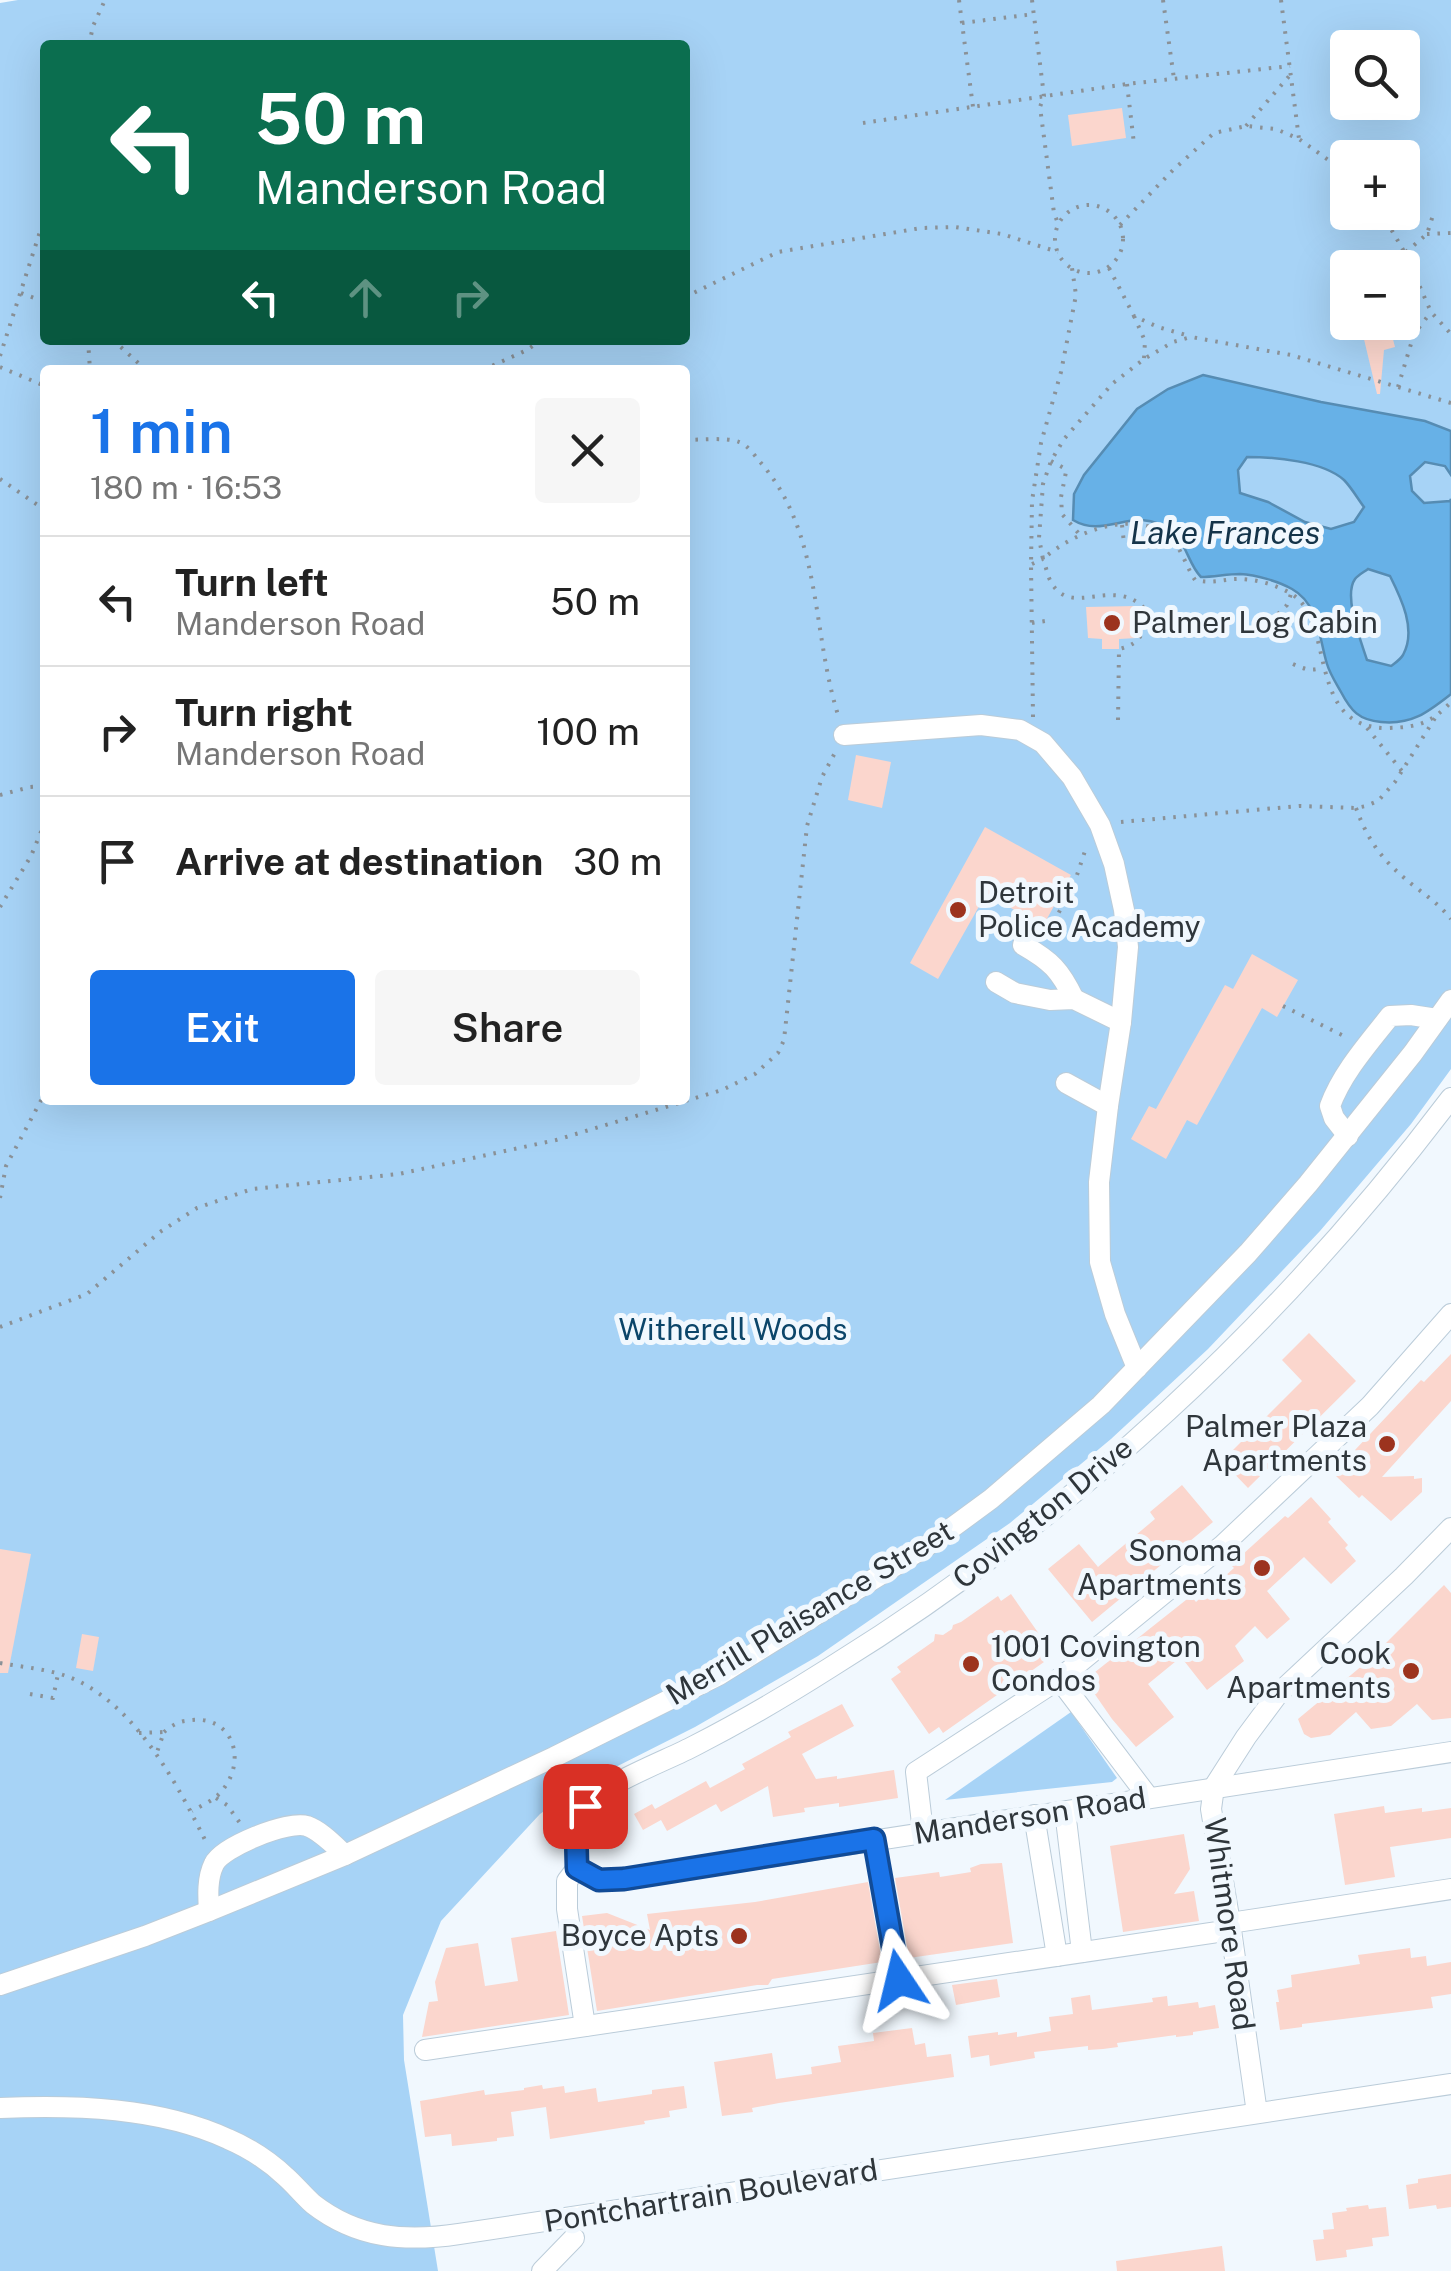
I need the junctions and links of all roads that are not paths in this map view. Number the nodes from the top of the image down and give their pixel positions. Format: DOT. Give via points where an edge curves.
graph roads {
  1 [pos="844,735"];
  2 [pos="1023,945"];
  3 [pos="996,982"];
  4 [pos="1074,999"];
  5 [pos="1451,1000"];
  6 [pos="1438,1020"];
  7 [pos="1121,1022"];
  8 [pos="1066,1083"];
  9 [pos="1451,1098"];
  10 [pos="1108,1106"];
  11 [pos="1432,1122"];
  12 [pos="1348,1136"];
  13 [pos="1451,1136"];
  14 [pos="1451,1314"];
  15 [pos="1137,1368"];
  16 [pos="1451,1528"];
  17 [pos="1059,1679"];
  18 [pos="1451,1752"];
  19 [pos="1214,1787"];
  20 [pos="1149,1798"];
  21 [pos="1065,1810"];
  22 [pos="1034,1815"];
  23 [pos="923,1832"];
  24 [pos="874,1839"];
  25 [pos="345,1854"];
  26 [pos="577,1868"];
  27 [pos="1451,1889"];
  28 [pos="209,1911"];
  29 [pos="1230,1926"];
  30 [pos="1082,1952"];
  31 [pos="1056,1956"];
  32 [pos="899,1980"];
  33 [pos="0,1985"];
  34 [pos="585,2026"];
  35 [pos="425,2050"];
  36 [pos="1451,2084"];
  37 [pos="0,2108"];
  38 [pos="1257,2113"];
  39 [pos="574,2238"];
  40 [pos="542,2271"];
  1 -- 7 [label="street" via="981,725 1020,730 1043,743 1072,777 1114,864 1128,947"];
  2 -- 4 [label="street" via="1058,970"];
  3 -- 4 [label="street" via="1015,993"];
  4 -- 7 [label="street"];
  5 -- 6 [label="street, Merrill Plaisance Street"];
  6 -- 12 [label="street, Merrill Plaisance Street"];
  6 -- 12 [label="street" via="1390,1016 1369,1043 1330,1106"];
  7 -- 10 [label="street"];
  8 -- 10 [label="street"];
  9 -- 11 [label="street, Covington Drive"];
  10 -- 15 [label="street" via="1100,1262"];
  11 -- 13 [label="street"];
  11 -- 26 [label="street, Covington Drive" via="1290,1291 1091,1478 993,1557 836,1664 599,1793 579,1818"];
  12 -- 15 [label="street, Merrill Plaisance Street"];
  14 -- 17 [label="street" via="1370,1406 1223,1545"];
  15 -- 25 [label="street, Merrill Plaisance Street" via="991,1499 758,1652"];
  16 -- 19 [label="street, Whitmore Road" via="1278,1694"];
  17 -- 20 [label="street"];
  17 -- 23 [label="street" via="916,1772"];
  18 -- 19 [label="street, Manderson Road"];
  19 -- 20 [label="street, Manderson Road"];
  19 -- 29 [label="street, Whitmore Road" via="1211,1809"];
  20 -- 21 [label="street, Manderson Road"];
  21 -- 22 [label="street, Manderson Road"];
  21 -- 30 [label="street"];
  22 -- 23 [label="street, Manderson Road"];
  22 -- 31 [label="street"];
  23 -- 24 [label="street, Manderson Road"];
  24 -- 26 [label="street, Manderson Road" via="624,1879 599,1880"];
  24 -- 32 [label="street"];
  25 -- 28 [label="street, Merrill Plaisance Street"];
  25 -- 28 [label="street" via="311,1828 294,1825 229,1848 212,1870"];
  26 -- 34 [label="street" via="567,1881 567,1909"];
  27 -- 29 [label="street"];
  28 -- 33 [label="street, Merrill Plaisance Street"];
  29 -- 30 [label="street"];
  29 -- 38 [label="street, Whitmore Road"];
  30 -- 31 [label="street"];
  31 -- 32 [label="street"];
  32 -- 34 [label="street"];
  34 -- 35 [label="street"];
  36 -- 38 [label="street, Pontchartrain Boulevard"];
  37 -- 38 [label="street, Pontchartrain Boulevard" via="111,2110 203,2129 261,2157 332,2217 407,2240"];
  39 -- 40 [label="street"];
}
